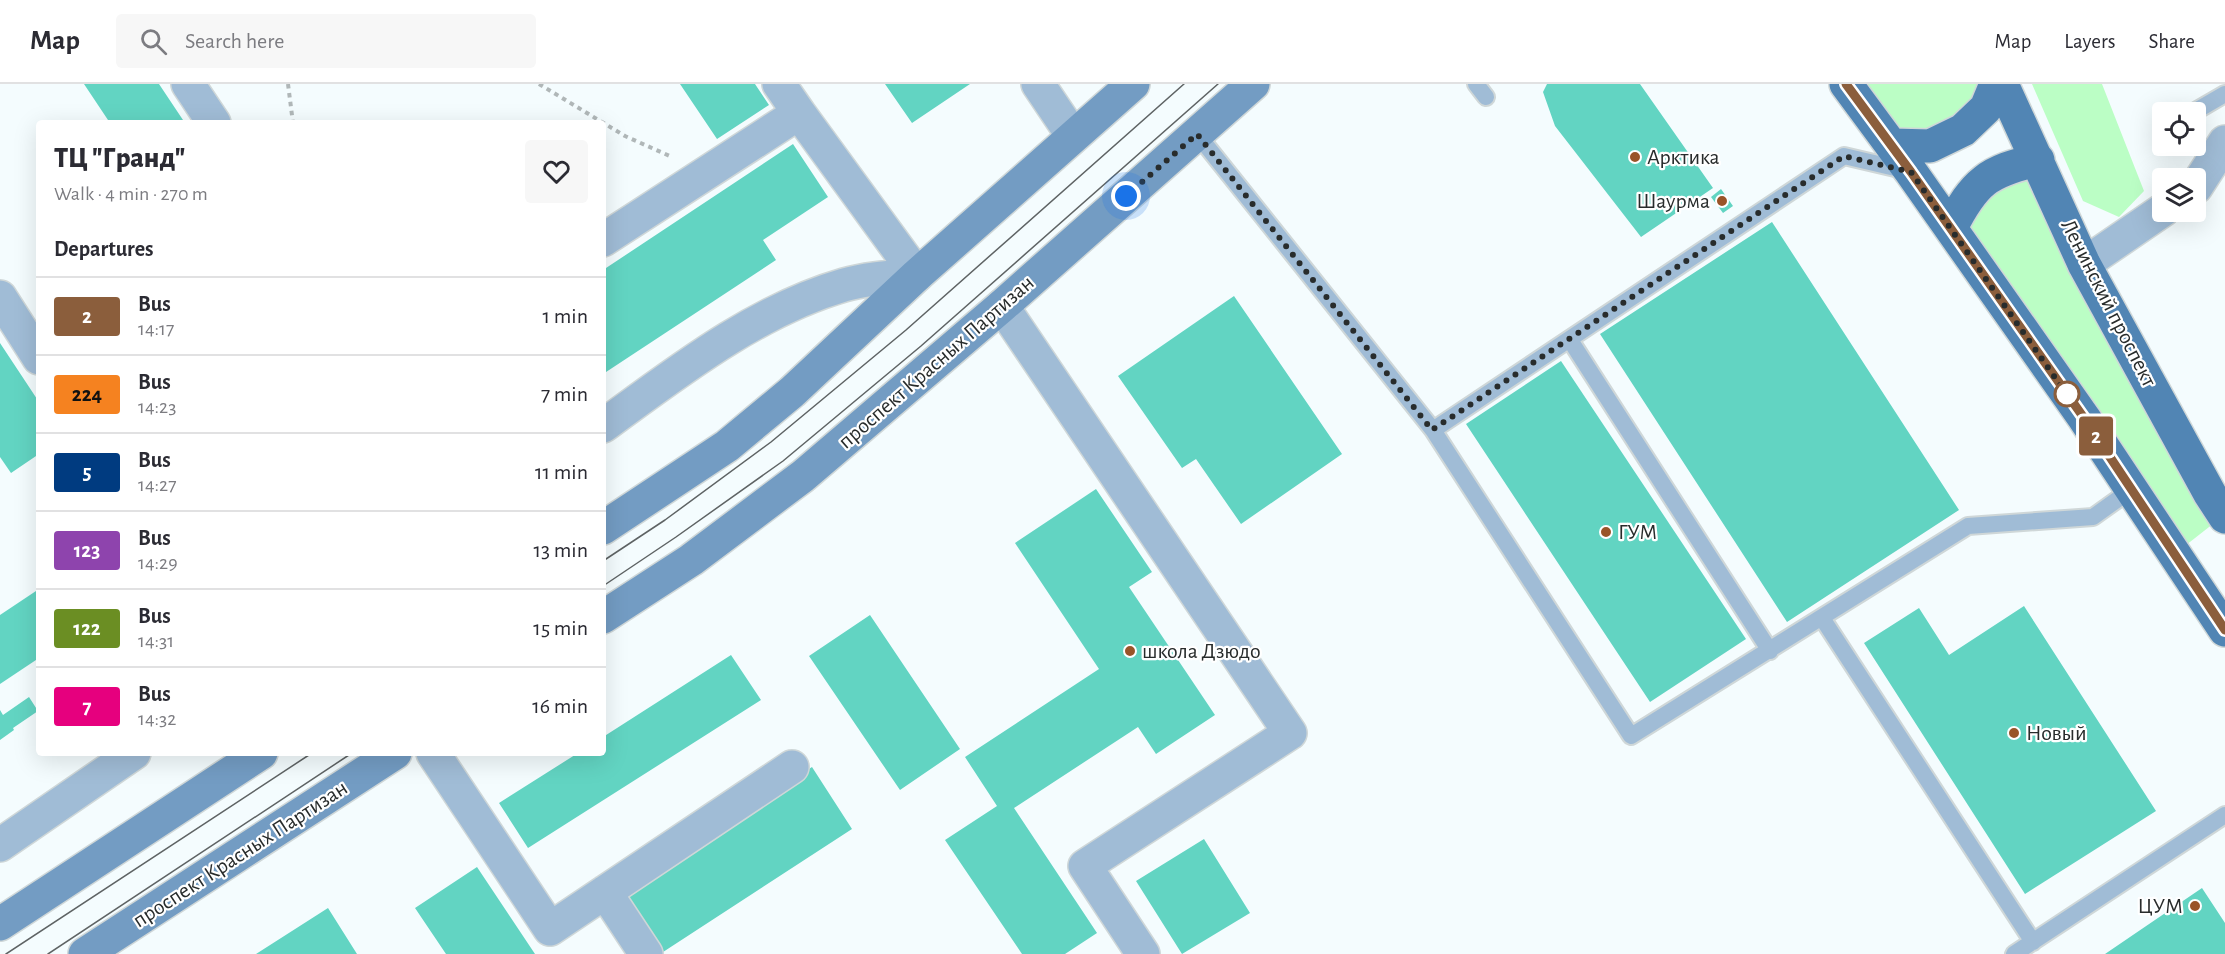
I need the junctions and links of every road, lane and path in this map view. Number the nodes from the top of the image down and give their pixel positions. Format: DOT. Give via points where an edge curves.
graph roads {
  1 [pos="188,84"];
  2 [pos="288,84"];
  3 [pos="539,84"];
  4 [pos="779,84"];
  5 [pos="1038,84"];
  6 [pos="1133,84"];
  7 [pos="1253,84"];
  8 [pos="1846,84"];
  9 [pos="1996,84"];
  10 [pos="2002,84"];
  11 [pos="2225,94"];
  12 [pos="2206,105"];
  13 [pos="799,113"];
  14 [pos="212,120"];
  15 [pos="293,120"];
  16 [pos="599,120"];
  17 [pos="606,125"];
  18 [pos="1197,134"];
  19 [pos="1073,136"];
  20 [pos="2225,142"];
  21 [pos="1892,145"];
  22 [pos="2038,160"];
  23 [pos="2206,171"];
  24 [pos="1911,172"];
  25 [pos="706,173"];
  26 [pos="2152,218"];
  27 [pos="1951,228"];
  28 [pos="606,238"];
  29 [pos="2084,264"];
  30 [pos="917,275"];
  31 [pos="0,297"];
  32 [pos="1002,306"];
  33 [pos="1570,340"];
  34 [pos="36,353"];
  35 [pos="606,424"];
  36 [pos="1432,430"];
  37 [pos="2132,489"];
  38 [pos="2225,518"];
  39 [pos="606,526"];
  40 [pos="606,615"];
  41 [pos="1822,618"];
  42 [pos="2225,630"];
  43 [pos="1770,651"];
  44 [pos="131,756"];
  45 [pos="256,756"];
  46 [pos="391,756"];
  47 [pos="435,756"];
  48 [pos="792,767"];
  49 [pos="2225,815"];
  50 [pos="0,845"];
  51 [pos="605,892"];
  52 [pos="0,924"];
  53 [pos="2033,942"];
  54 [pos="106,948"];
  55 [pos="646,954"];
  56 [pos="1143,954"];
  57 [pos="2014,954"];
  1 -- 14 [label="street"];
  2 -- 15 [label="path"];
  3 -- 16 [label="path"];
  4 -- 13 [label="street"];
  5 -- 19 [label="street"];
  6 -- 19 [label="main road"];
  7 -- 18 [label="main road, проспект Красных Партизан"];
  8 -- 21 [label="main road"];
  9 -- 21 [label="main road" via="1986,108 1963,130 1930,146"];
  10 -- 22 [label="main road, Ленинский проспект"];
  11 -- 12 [label="lane"];
  13 -- 25 [label="street"];
  13 -- 30 [label="street"];
  17 -- 25 [label="path"];
  18 -- 32 [label="main road, проспект Красных Партизан"];
  18 -- 36 [label="lane"];
  19 -- 30 [label="main road"];
  20 -- 23 [label="street"];
  21 -- 24 [label="main road"];
  22 -- 27 [label="main road" via="2009,166 1984,179 1964,202"];
  22 -- 29 [label="main road, Ленинский проспект"];
  24 -- 27 [label="main road"];
  24 -- 33 [label="lane" via="1844,156"];
  25 -- 28 [label="street"];
  26 -- 29 [label="street"];
  27 -- 37 [label="main road"];
  29 -- 38 [label="main road, Ленинский проспект"];
  30 -- 35 [label="street" via="846,285 782,308 687,366"];
  30 -- 39 [label="main road" via="792,392 727,446"];
  31 -- 34 [label="street"];
  32 -- 40 [label="main road, проспект Красных Партизан" via="803,476 691,560"];
  32 -- 56 [label="street" via="1290,733 1085,866"];
  33 -- 36 [label="lane"];
  33 -- 43 [label="lane"];
  36 -- 43 [label="lane" via="1632,736"];
  37 -- 41 [label="lane" via="2092,517 1968,526"];
  37 -- 42 [label="main road"];
  41 -- 43 [label="lane"];
  41 -- 53 [label="lane"];
  44 -- 50 [label="street"];
  45 -- 52 [label="main road"];
  46 -- 54 [label="main road, проспект Красных Партизан"];
  47 -- 51 [label="street" via="550,929"];
  48 -- 51 [label="street"];
  49 -- 53 [label="lane"];
  51 -- 55 [label="street"];
  53 -- 57 [label="lane"];
}
